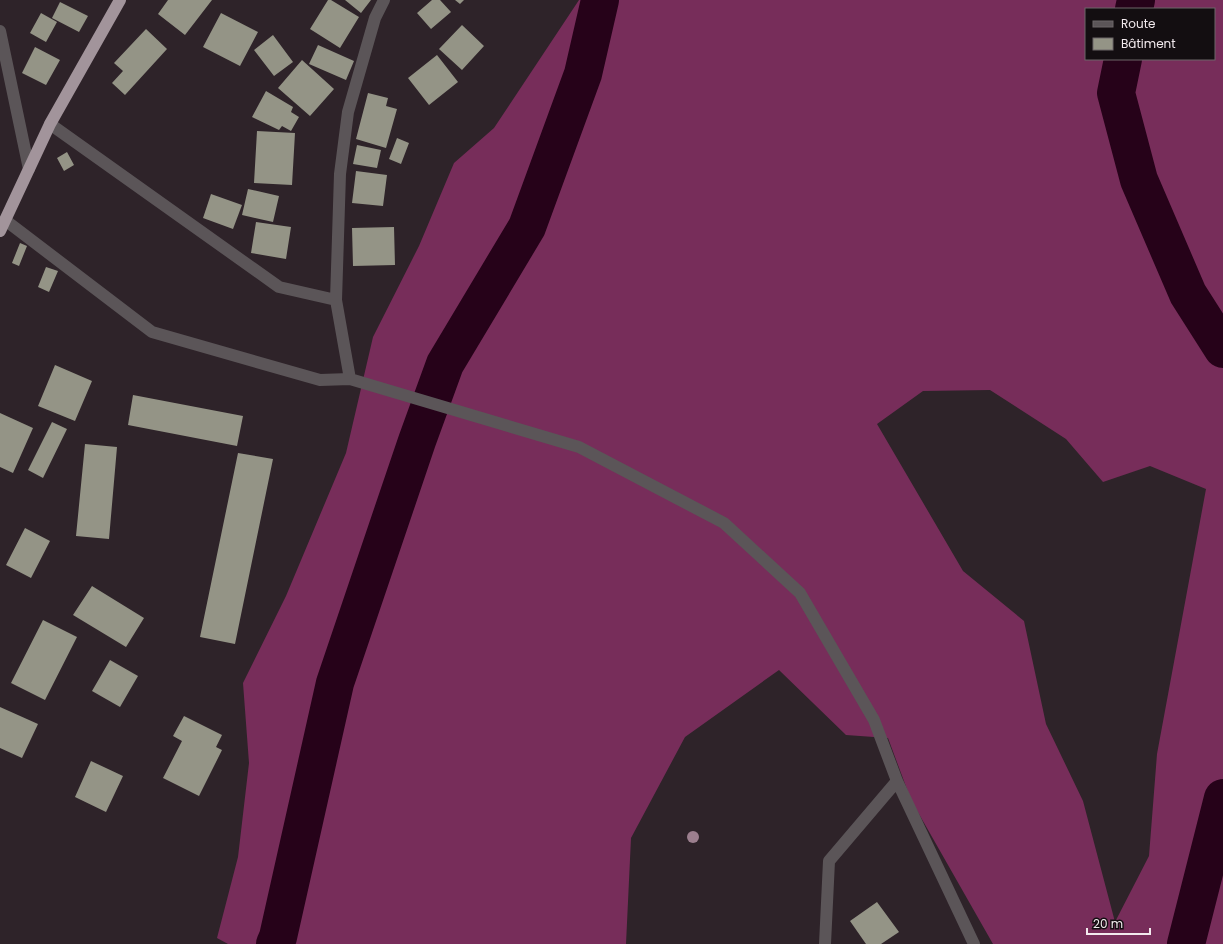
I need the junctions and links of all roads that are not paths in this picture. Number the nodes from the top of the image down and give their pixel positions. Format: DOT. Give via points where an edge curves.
graph roads {
  1 [pos="120,0"];
  2 [pos="384,0"];
  3 [pos="0,31"];
  4 [pos="50,124"];
  5 [pos="28,169"];
  6 [pos="2,226"];
  7 [pos="336,300"];
  8 [pos="350,379"];
  9 [pos="897,781"];
  10 [pos="825,944"];
  11 [pos="974,944"];
  1 -- 4 [label="highway"];
  2 -- 7 [label="street" via="375,18 348,112 340,174"];
  3 -- 5 [label="street"];
  4 -- 5 [label="highway"];
  4 -- 7 [label="street" via="279,287"];
  5 -- 6 [label="highway"];
  6 -- 8 [label="street" via="152,332 320,380"];
  7 -- 8 [label="street"];
  8 -- 9 [label="street" via="579,448 724,523 800,594 874,720"];
  9 -- 10 [label="street" via="829,862"];
  9 -- 11 [label="street"];
}
